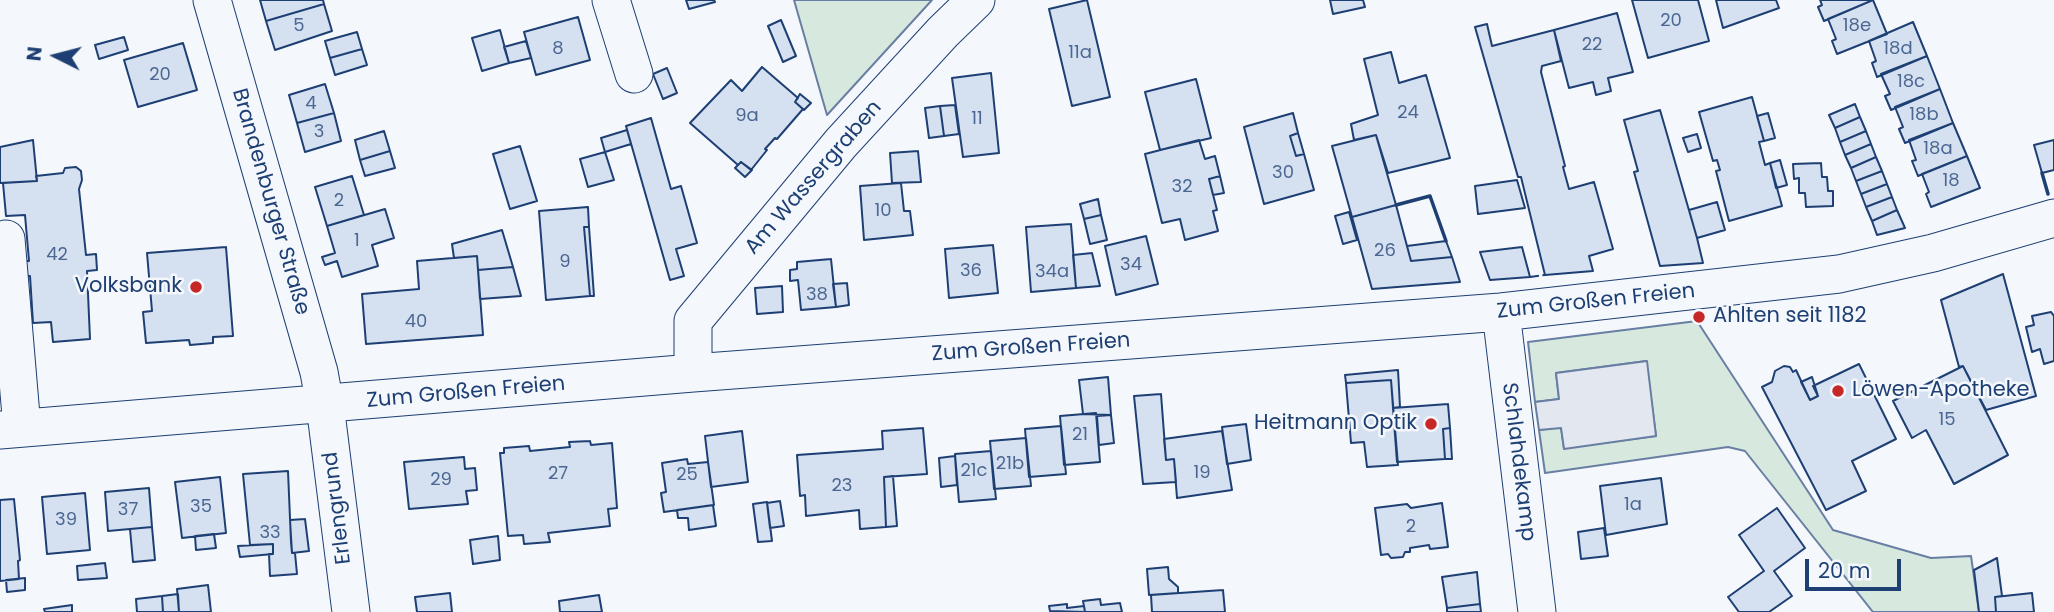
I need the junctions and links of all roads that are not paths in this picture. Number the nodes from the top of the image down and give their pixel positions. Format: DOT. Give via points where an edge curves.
graph roads {
  1 [pos="212,0"];
  2 [pos="611,0"];
  3 [pos="976,0"];
  4 [pos="634,74"];
  5 [pos="2054,218"];
  6 [pos="6,239"];
  7 [pos="1501,312"];
  8 [pos="693,373"];
  9 [pos="325,405"];
  10 [pos="11,429"];
  11 [pos="351,612"];
  12 [pos="1537,612"];
  1 -- 9 [label="street, Brandenburger Straße"];
  2 -- 4 [label="street"];
  3 -- 8 [label="street, Am Wassergraben" via="841,143 693,321"];
  5 -- 7 [label="street, Zum Großen Freien" via="1839,274"];
  6 -- 10 [label="street"];
  7 -- 8 [label="street, Zum Großen Freien"];
  7 -- 12 [label="street, Schlahdekamp"];
  8 -- 9 [label="street, Zum Großen Freien"];
  9 -- 10 [label="street, Zum Großen Freien"];
  9 -- 11 [label="street, Erlengrund"];
}
